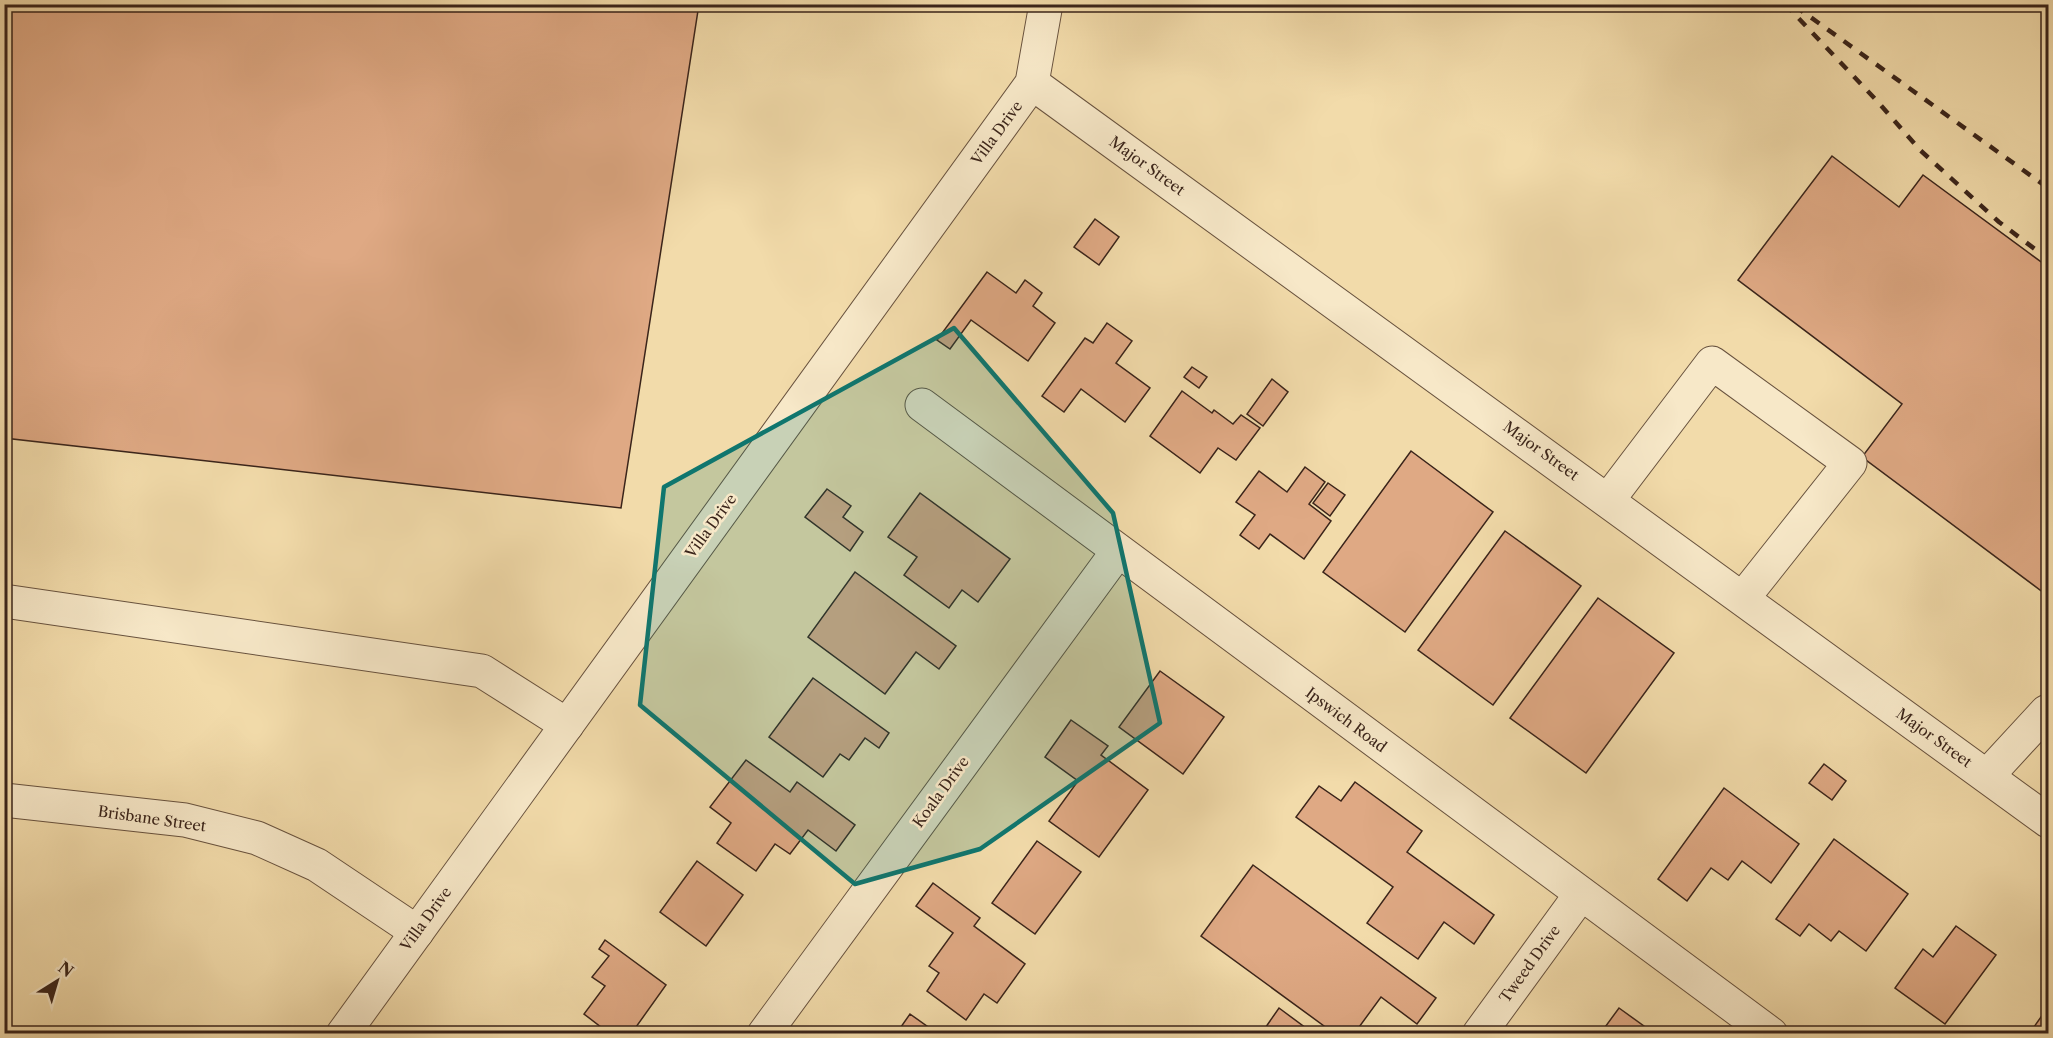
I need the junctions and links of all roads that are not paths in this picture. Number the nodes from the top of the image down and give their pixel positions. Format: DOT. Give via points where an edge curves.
graph roads {
  1 [pos="1046,4"];
  2 [pos="1032,83"];
  3 [pos="922,405"];
  4 [pos="1608,500"];
  5 [pos="1118,551"];
  6 [pos="1743,598"];
  7 [pos="4,601"];
  8 [pos="2049,711"];
  9 [pos="567,725"];
  10 [pos="1987,776"];
  11 [pos="4,800"];
  12 [pos="2049,821"];
  13 [pos="1581,894"];
  14 [pos="417,932"];
  15 [pos="343,1034"];
  16 [pos="764,1034"];
  17 [pos="1479,1034"];
  18 [pos="1771,1034"];
  1 -- 2 [label="street, Villa Drive"];
  2 -- 4 [label="street, Major Street"];
  2 -- 9 [label="street, Villa Drive"];
  3 -- 5 [label="street, Ipswich Road"];
  4 -- 6 [label="street, Major Street"];
  4 -- 6 [label="street" via="1712,363 1850,463"];
  5 -- 13 [label="street, Ipswich Road"];
  5 -- 16 [label="street, Koala Drive"];
  6 -- 10 [label="street, Major Street"];
  7 -- 9 [label="street" via="482,671"];
  8 -- 10 [label="street"];
  9 -- 14 [label="street, Villa Drive"];
  10 -- 12 [label="street, Major Street"];
  11 -- 14 [label="street, Brisbane Street" via="185,820 257,838 317,866"];
  13 -- 17 [label="street, Tweed Drive"];
  13 -- 18 [label="street, Ipswich Road"];
  14 -- 15 [label="street, Villa Drive"];
}
